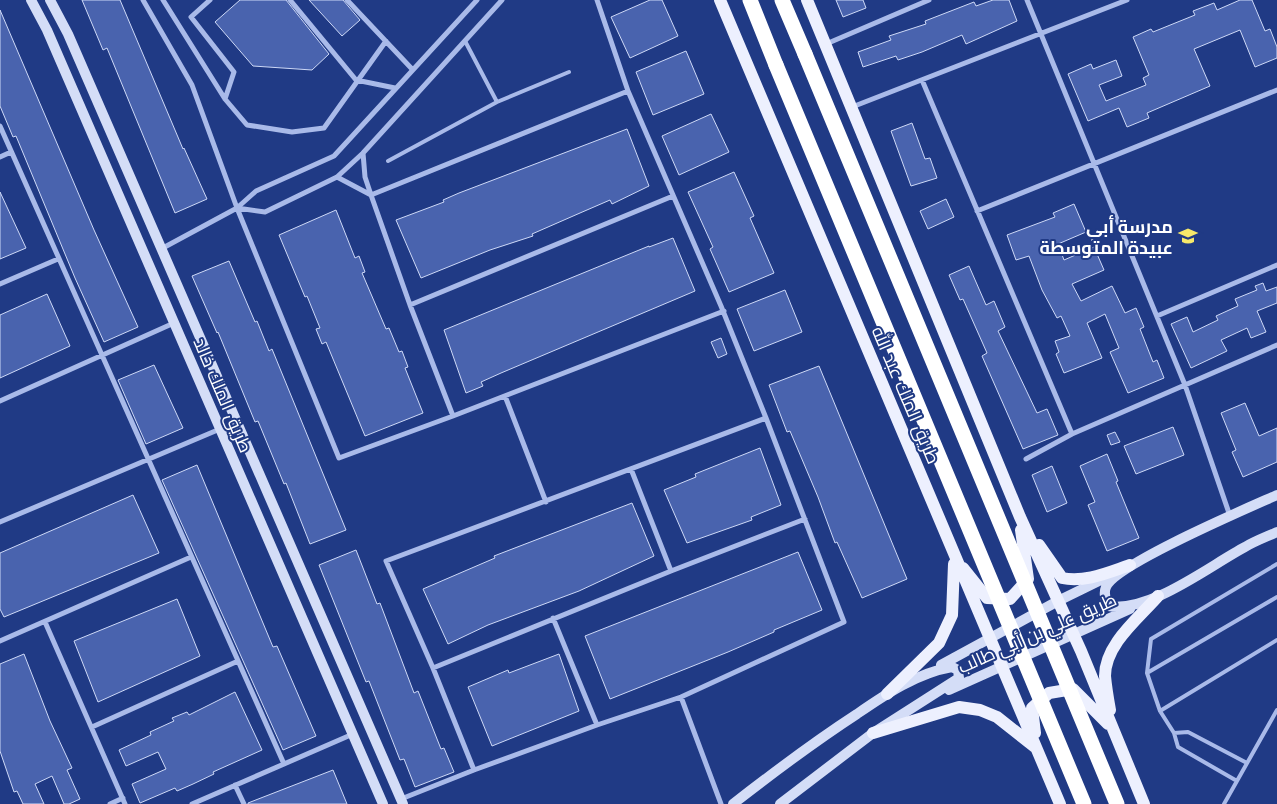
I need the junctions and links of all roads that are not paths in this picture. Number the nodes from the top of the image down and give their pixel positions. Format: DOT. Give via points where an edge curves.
graph roads {
  1 [pos="30,0"];
  2 [pos="50,0"];
  3 [pos="143,0"];
  4 [pos="163,0"];
  5 [pos="210,0"];
  6 [pos="290,0"];
  7 [pos="347,0"];
  8 [pos="468,0"];
  9 [pos="502,0"];
  10 [pos="597,0"];
  11 [pos="720,0"];
  12 [pos="742,0"];
  13 [pos="750,0"];
  14 [pos="782,0"];
  15 [pos="788,0"];
  16 [pos="807,0"];
  17 [pos="929,0"];
  18 [pos="1028,0"];
  19 [pos="1126,0"];
  20 [pos="475,2"];
  21 [pos="1040,34"];
  22 [pos="386,41"];
  23 [pos="465,41"];
  24 [pos="825,44"];
  25 [pos="805,54"];
  26 [pos="776,65"];
  27 [pos="412,69"];
  28 [pos="569,72"];
  29 [pos="356,80"];
  30 [pos="922,80"];
  31 [pos="395,88"];
  32 [pos="1277,90"];
  33 [pos="628,91"];
  34 [pos="225,99"];
  35 [pos="497,102"];
  36 [pos="851,108"];
  37 [pos="0,126"];
  38 [pos="12,152"];
  39 [pos="363,153"];
  40 [pos="0,157"];
  41 [pos="388,161"];
  42 [pos="1093,162"];
  43 [pos="337,177"];
  44 [pos="371,195"];
  45 [pos="673,196"];
  46 [pos="237,208"];
  47 [pos="977,211"];
  48 [pos="161,250"];
  49 [pos="58,259"];
  50 [pos="1277,265"];
  51 [pos="0,284"];
  52 [pos="410,305"];
  53 [pos="724,311"];
  54 [pos="1157,316"];
  55 [pos="174,323"];
  56 [pos="1277,345"];
  57 [pos="101,356"];
  58 [pos="1186,385"];
  59 [pos="505,396"];
  60 [pos="0,401"];
  61 [pos="453,416"];
  62 [pos="766,418"];
  63 [pos="220,429"];
  64 [pos="1072,434"];
  65 [pos="1026,459"];
  66 [pos="147,460"];
  67 [pos="631,469"];
  68 [pos="1277,495"];
  69 [pos="546,502"];
  70 [pos="1230,516"];
  71 [pos="1020,517"];
  72 [pos="805,519"];
  73 [pos="0,522"];
  74 [pos="1277,532"];
  75 [pos="954,556"];
  76 [pos="191,557"];
  77 [pos="1277,564"];
  78 [pos="1130,565"];
  79 [pos="671,570"];
  80 [pos="1158,596"];
  81 [pos="1277,597"];
  82 [pos="1058,601"];
  83 [pos="553,618"];
  84 [pos="45,622"];
  85 [pos="1073,635"];
  86 [pos="989,640"];
  87 [pos="1277,640"];
  88 [pos="0,641"];
  89 [pos="238,661"];
  90 [pos="433,668"];
  91 [pos="1002,668"];
  92 [pos="932,670"];
  93 [pos="1147,673"];
  94 [pos="886,694"];
  95 [pos="681,697"];
  96 [pos="930,698"];
  97 [pos="1277,710"];
  98 [pos="1160,711"];
  99 [pos="597,725"];
  100 [pos="92,727"];
  101 [pos="1112,728"];
  102 [pos="873,733"];
  103 [pos="1174,733"];
  104 [pos="353,734"];
  105 [pos="1037,748"];
  106 [pos="1247,763"];
  107 [pos="284,764"];
  108 [pos="474,770"];
  109 [pos="1237,781"];
  110 [pos="235,785"];
  111 [pos="124,801"];
  112 [pos="402,802"];
  113 [pos="110,804"];
  114 [pos="192,804"];
  115 [pos="244,804"];
  116 [pos="383,804"];
  117 [pos="721,804"];
  118 [pos="733,804"];
  119 [pos="780,804"];
  120 [pos="1060,804"];
  121 [pos="1084,804"];
  122 [pos="1117,804"];
  123 [pos="1144,804"];
  124 [pos="1224,804"];
  1 -- 55 [label="main road, طريق الملك خالد" via="47,30"];
  2 -- 48 [label="main road, طريق الملك خالد" via="68,34"];
  3 -- 46 [label="street" via="192,85"];
  4 -- 34 [label="street"];
  5 -- 34 [label="street" via="191,16 234,72"];
  6 -- 29 [label="street"];
  7 -- 22 [label="street"];
  8 -- 20 [label="street"];
  9 -- 23 [label="street"];
  10 -- 33 [label="street"];
  11 -- 75 [label="main road, طريق الملك عبد الله"];
  12 -- 26 [label="main road"];
  13 -- 26 [label="highway, طريق الملك عبد الله"];
  14 -- 25 [label="highway"];
  15 -- 25 [label="highway"];
  16 -- 24 [label="main road"];
  17 -- 24 [label="street"];
  18 -- 21 [label="street"];
  19 -- 21 [label="street"];
  20 -- 27 [label="street"];
  21 -- 30 [label="street"];
  21 -- 42 [label="street"];
  22 -- 27 [label="street"];
  22 -- 29 [label="street"];
  23 -- 35 [label="lane"];
  23 -- 39 [label="street"];
  24 -- 36 [label="main road"];
  25 -- 122 [label="highway, bridge"];
  26 -- 121 [label="highway, طريق الملك عبد الله, bridge"];
  27 -- 31 [label="street"];
  28 -- 35 [label="lane"];
  29 -- 31 [label="street"];
  29 -- 34 [label="street" via="324,128 292,132 247,125"];
  30 -- 36 [label="street"];
  30 -- 47 [label="street"];
  31 -- 46 [label="street" via="334,156 256,191"];
  32 -- 42 [label="street"];
  33 -- 44 [label="street"];
  33 -- 45 [label="street"];
  35 -- 41 [label="lane"];
  36 -- 71 [label="main road"];
  37 -- 38 [label="street"];
  38 -- 40 [label="street"];
  38 -- 49 [label="street"];
  39 -- 43 [label="street"];
  39 -- 44 [label="street" via="365,177"];
  42 -- 47 [label="street"];
  42 -- 54 [label="street"];
  43 -- 44 [label="street"];
  43 -- 46 [label="street" via="265,212"];
  44 -- 52 [label="street"];
  45 -- 52 [label="street"];
  45 -- 53 [label="street"];
  46 -- 48 [label="street"];
  46 -- 61 [label="street" via="339,458"];
  47 -- 64 [label="street"];
  48 -- 112 [label="main road, طريق الملك خالد"];
  49 -- 51 [label="street"];
  49 -- 57 [label="street"];
  50 -- 54 [label="street"];
  52 -- 61 [label="street"];
  53 -- 59 [label="street"];
  53 -- 62 [label="street"];
  54 -- 58 [label="street"];
  55 -- 57 [label="street"];
  55 -- 63 [label="main road, طريق الملك خالد"];
  56 -- 58 [label="street"];
  57 -- 60 [label="street"];
  57 -- 66 [label="street"];
  58 -- 64 [label="street"];
  58 -- 70 [label="street"];
  59 -- 61 [label="street"];
  59 -- 69 [label="street"];
  62 -- 67 [label="street"];
  62 -- 72 [label="street"];
  63 -- 66 [label="street"];
  63 -- 104 [label="main road, طريق الملك خالد"];
  64 -- 65 [label="street"];
  66 -- 73 [label="street"];
  66 -- 76 [label="street"];
  67 -- 69 [label="street"];
  67 -- 79 [label="street"];
  68 -- 70 [label="main road, طريق علي بن أبي طالب"];
  69 -- 90 [label="street" via="386,561"];
  70 -- 78 [label="main road, طريق علي بن أبي طالب"];
  71 -- 75 [label="main road" via="1028,579 1010,599 987,598"];
  71 -- 78 [label="main road" via="1062,578 1088,578"];
  71 -- 82 [label="main road"];
  72 -- 79 [label="street"];
  72 -- 95 [label="street" via="844,622"];
  74 -- 80 [label="main road, طريق علي بن أبي طالب"];
  75 -- 86 [label="main road, طريق الملك عبد الله"];
  75 -- 94 [label="main road" via="952,615 938,643"];
  76 -- 84 [label="street"];
  76 -- 89 [label="street"];
  77 -- 93 [label="lane" via="1151,639"];
  78 -- 80 [label="main road, طريق علي بن أبي طالب" via="1106,587 1104,597 1108,606 1120,608"];
  78 -- 82 [label="main road, طريق علي بن أبي طالب"];
  79 -- 83 [label="street"];
  80 -- 85 [label="main road, طريق علي بن أبي طالب"];
  80 -- 101 [label="main road" via="1118,640 1108,660 1105,674"];
  81 -- 93 [label="lane"];
  82 -- 85 [label="main road"];
  82 -- 86 [label="main road, طريق علي بن أبي طالب"];
  83 -- 90 [label="street"];
  83 -- 99 [label="street"];
  84 -- 88 [label="street"];
  84 -- 100 [label="street"];
  85 -- 91 [label="main road, طريق علي بن أبي طالب"];
  85 -- 101 [label="main road"];
  86 -- 91 [label="main road, طريق الملك عبد الله"];
  86 -- 92 [label="main road, طريق علي بن أبي طالب"];
  87 -- 98 [label="lane"];
  89 -- 100 [label="street"];
  89 -- 107 [label="street"];
  90 -- 108 [label="street"];
  91 -- 96 [label="main road, طريق علي بن أبي طالب"];
  91 -- 105 [label="main road, طريق الملك عبد الله"];
  92 -- 94 [label="main road, طريق علي بن أبي طالب"];
  92 -- 96 [label="main road, طريق علي بن أبي طالب" via="952,667 958,670 959,678"];
  93 -- 98 [label="lane"];
  94 -- 118 [label="main road, طريق علي بن أبي طالب" via="802,750"];
  95 -- 99 [label="street"];
  95 -- 117 [label="street"];
  96 -- 102 [label="main road, طريق علي بن أبي طالب"];
  97 -- 106 [label="lane"];
  98 -- 103 [label="lane"];
  99 -- 108 [label="street"];
  100 -- 111 [label="street"];
  101 -- 105 [label="main road" via="1074,689 1049,692 1032,708"];
  101 -- 123 [label="main road"];
  102 -- 105 [label="main road" via="959,707 997,717"];
  102 -- 119 [label="main road, طريق علي بن أبي طالب"];
  103 -- 106 [label="lane" via="1188,732"];
  103 -- 109 [label="lane" via="1178,747"];
  104 -- 107 [label="street"];
  104 -- 116 [label="main road, طريق الملك خالد"];
  105 -- 120 [label="main road, طريق الملك عبد الله"];
  106 -- 109 [label="lane"];
  107 -- 110 [label="street"];
  108 -- 112 [label="street"];
  109 -- 124 [label="lane"];
  110 -- 114 [label="street"];
  110 -- 115 [label="street"];
  111 -- 113 [label="street"];
}
